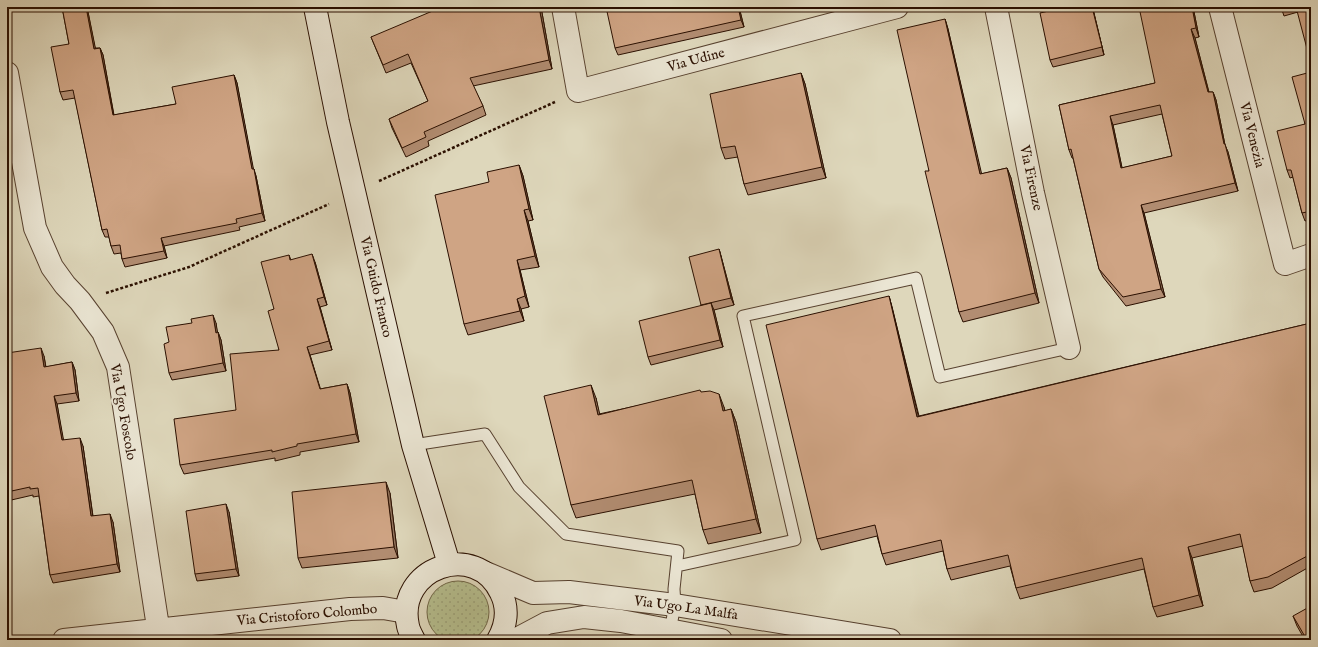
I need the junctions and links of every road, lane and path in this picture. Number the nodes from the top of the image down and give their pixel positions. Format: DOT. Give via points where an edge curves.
graph roads {
  1 [pos="315,7"];
  2 [pos="563,7"];
  3 [pos="897,7"];
  4 [pos="996,7"];
  5 [pos="1220,7"];
  6 [pos="7,73"];
  7 [pos="1311,255"];
  8 [pos="1069,348"];
  9 [pos="413,445"];
  10 [pos="449,564"];
  11 [pos="676,566"];
  12 [pos="486,573"];
  13 [pos="675,605"];
  14 [pos="406,612"];
  15 [pos="670,631"];
  16 [pos="159,635"];
  17 [pos="64,640"];
  18 [pos="414,640"];
  19 [pos="498,640"];
  20 [pos="515,640"];
  21 [pos="721,640"];
  22 [pos="890,640"];
  1 -- 9 [label="street, Via Guido Franco" via="338,122"];
  2 -- 3 [label="street, Via Udine" via="578,91"];
  4 -- 8 [label="street, Via Firenze" via="1033,193"];
  5 -- 7 [label="street, Via Venezia" via="1285,264"];
  6 -- 16 [label="street, Via Ugo Foscolo" via="35,228 52,267 103,332 118,366"];
  8 -- 11 [label="lane" via="940,377 916,278 743,316 795,540"];
  9 -- 10 [label="street, Via Guido Franco"];
  9 -- 11 [label="lane" via="485,434 519,487 566,534 678,551"];
  10 -- 12 [label="street" via="462,564"];
  10 -- 14 [label="street" via="432,570 419,580 410,595"];
  11 -- 13 [label="lane"];
  12 -- 13 [label="street, Via Ugo La Malfa" via="533,593 569,592"];
  12 -- 19 [label="street" via="497,585 504,599 506,615 503,631"];
  13 -- 15 [label="lane"];
  13 -- 22 [label="street, Via Ugo La Malfa"];
  14 -- 16 [label="street, Via Cristoforo Colombo" via="383,608 350,609"];
  14 -- 18 [label="street" via="408,627"];
  15 -- 20 [label="street, Via Ugo La Malfa" via="584,617 546,623"];
  15 -- 21 [label="street, Via Ugo La Malfa"];
  16 -- 17 [label="street, Via Cristoforo Colombo"];
}
